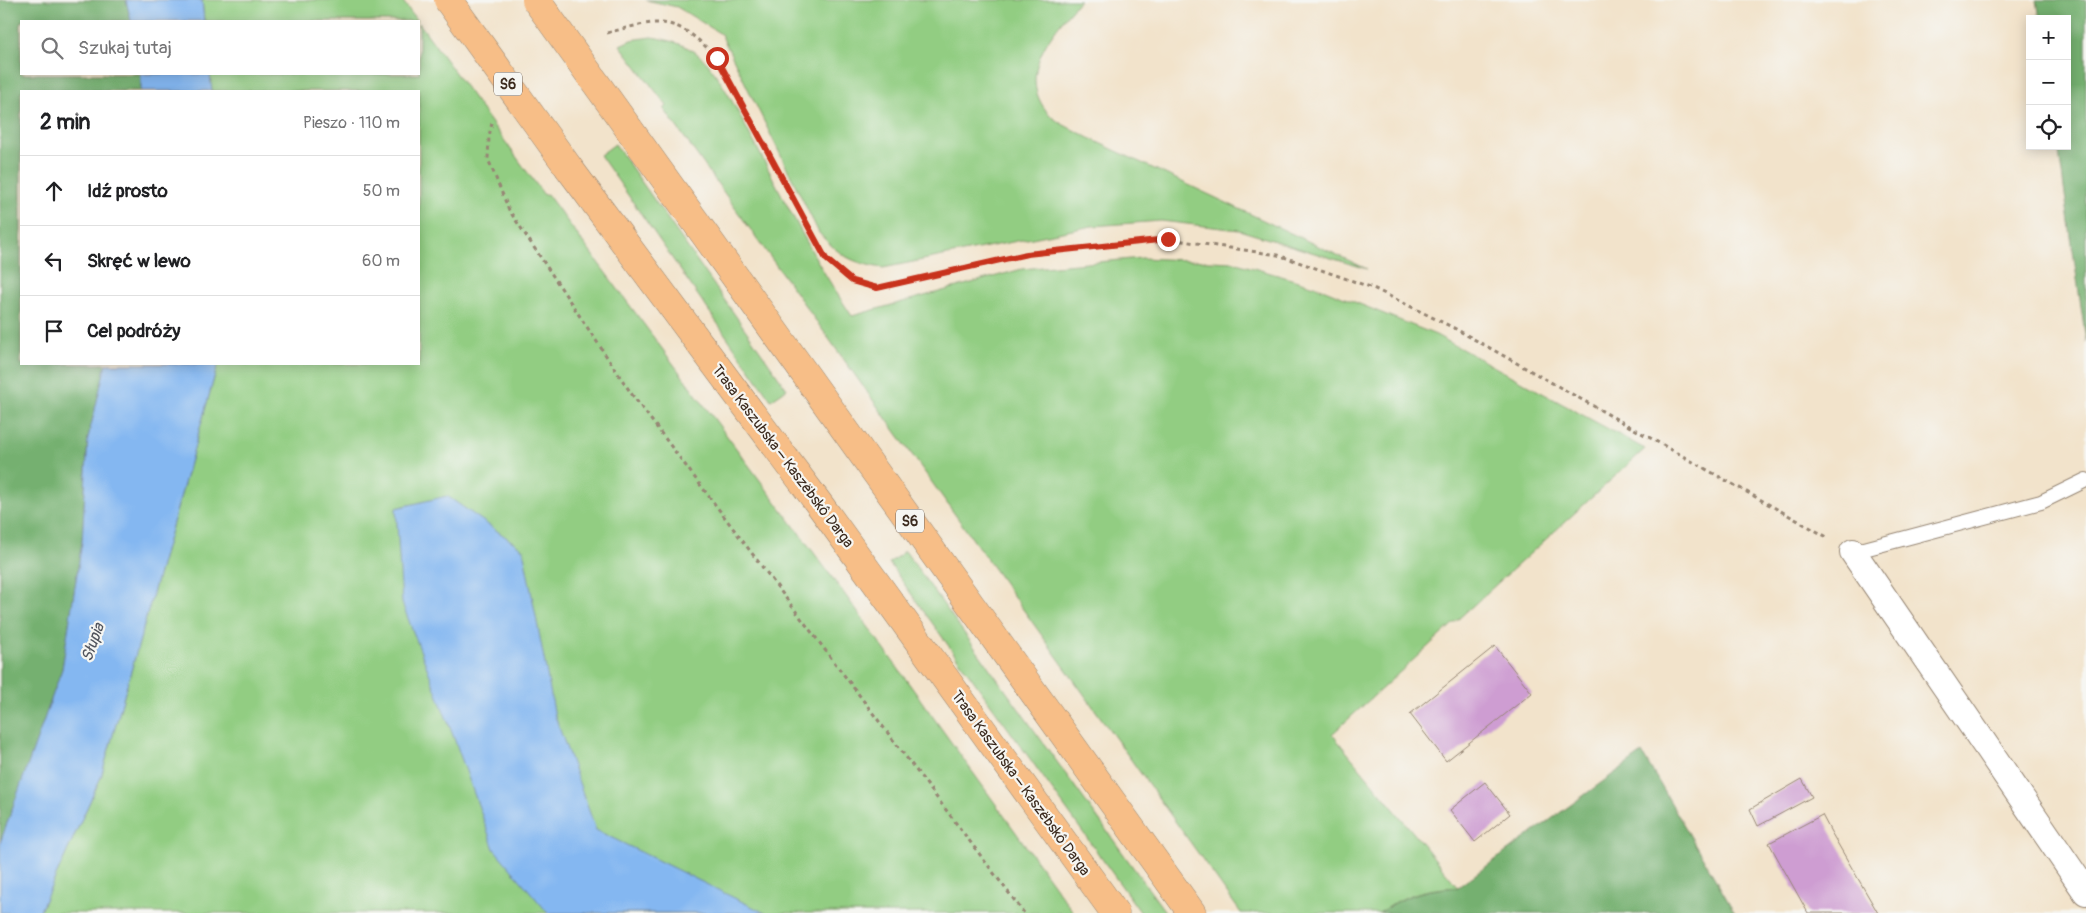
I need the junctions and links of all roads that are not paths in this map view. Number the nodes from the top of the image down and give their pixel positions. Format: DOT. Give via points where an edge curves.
graph roads {
  1 [pos="448,0"];
  2 [pos="536,0"];
  3 [pos="2086,480"];
  4 [pos="1852,552"];
  5 [pos="2086,892"];
  6 [pos="1115,913"];
  7 [pos="1192,913"];
  1 -- 6 [label="highway, Trasa Kaszubska – Kaszëbskô Darga / S6, bridge"];
  2 -- 7 [label="highway, S6, bridge"];
  3 -- 4 [label="lane" via="2041,502"];
  4 -- 5 [label="street"];
}
